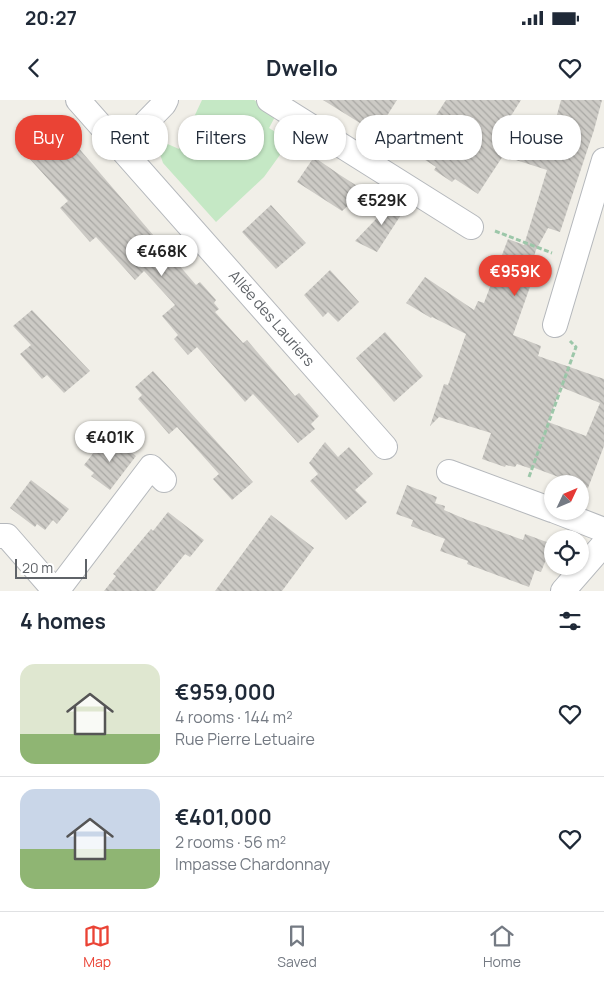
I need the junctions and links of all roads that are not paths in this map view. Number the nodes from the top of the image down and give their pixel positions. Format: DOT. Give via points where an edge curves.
graph roads {
  1 [pos="78,100"];
  2 [pos="166,100"];
  3 [pos="269,100"];
  4 [pos="153,115"];
  5 [pos="92,116"];
  6 [pos="132,160"];
  7 [pos="604,160"];
  8 [pos="472,226"];
  9 [pos="554,325"];
  10 [pos="385,447"];
  11 [pos="449,472"];
  12 [pos="164,480"];
  13 [pos="544,507"];
  14 [pos="578,520"];
  15 [pos="604,530"];
  16 [pos="0,536"];
  17 [pos="604,544"];
  18 [pos="56,591"];
  19 [pos="563,591"];
  1 -- 5 [label="street, Allée des Lauriers"];
  2 -- 4 [label="street"];
  3 -- 8 [label="street"];
  6 -- 10 [label="street, Allée des Lauriers"];
  7 -- 9 [label="street"];
  11 -- 13 [label="street"];
  12 -- 18 [label="street" via="151,467"];
  14 -- 15 [label="street"];
  16 -- 18 [label="street" via="7,536"];
  17 -- 19 [label="street"];
}
